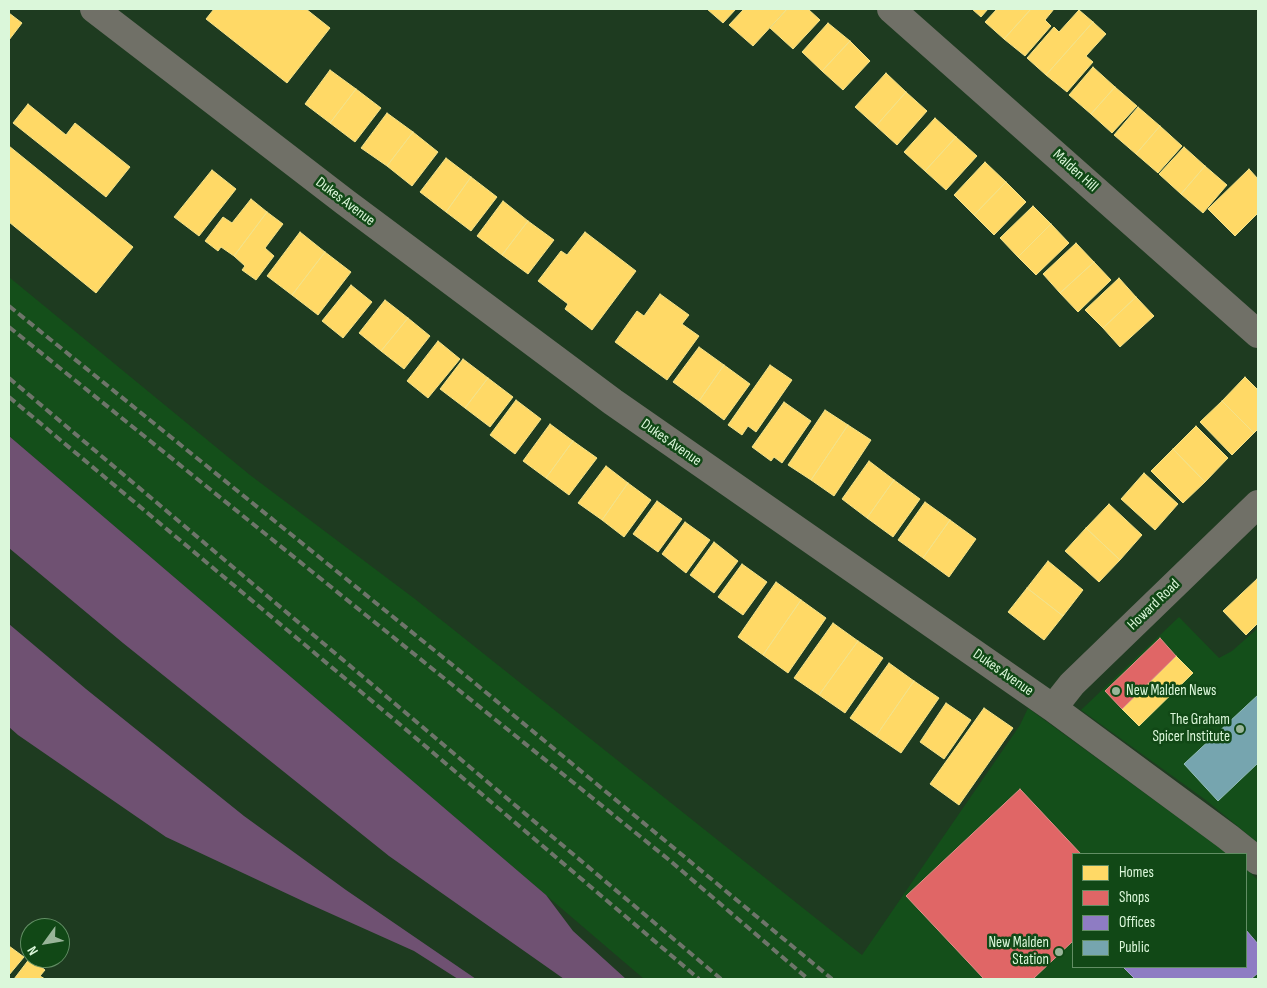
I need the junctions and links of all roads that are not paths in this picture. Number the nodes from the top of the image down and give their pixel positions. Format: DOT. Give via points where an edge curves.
graph roads {
  1 [pos="94,9"];
  2 [pos="891,9"];
  3 [pos="1258,334"];
  4 [pos="1258,504"];
  5 [pos="1053,708"];
  6 [pos="1258,861"];
  1 -- 5 [label="street, Dukes Avenue" via="613,402"];
  2 -- 3 [label="street, Malden Hill"];
  4 -- 5 [label="street, Howard Road" via="1072,684"];
  5 -- 6 [label="street, Dukes Avenue"];
}
